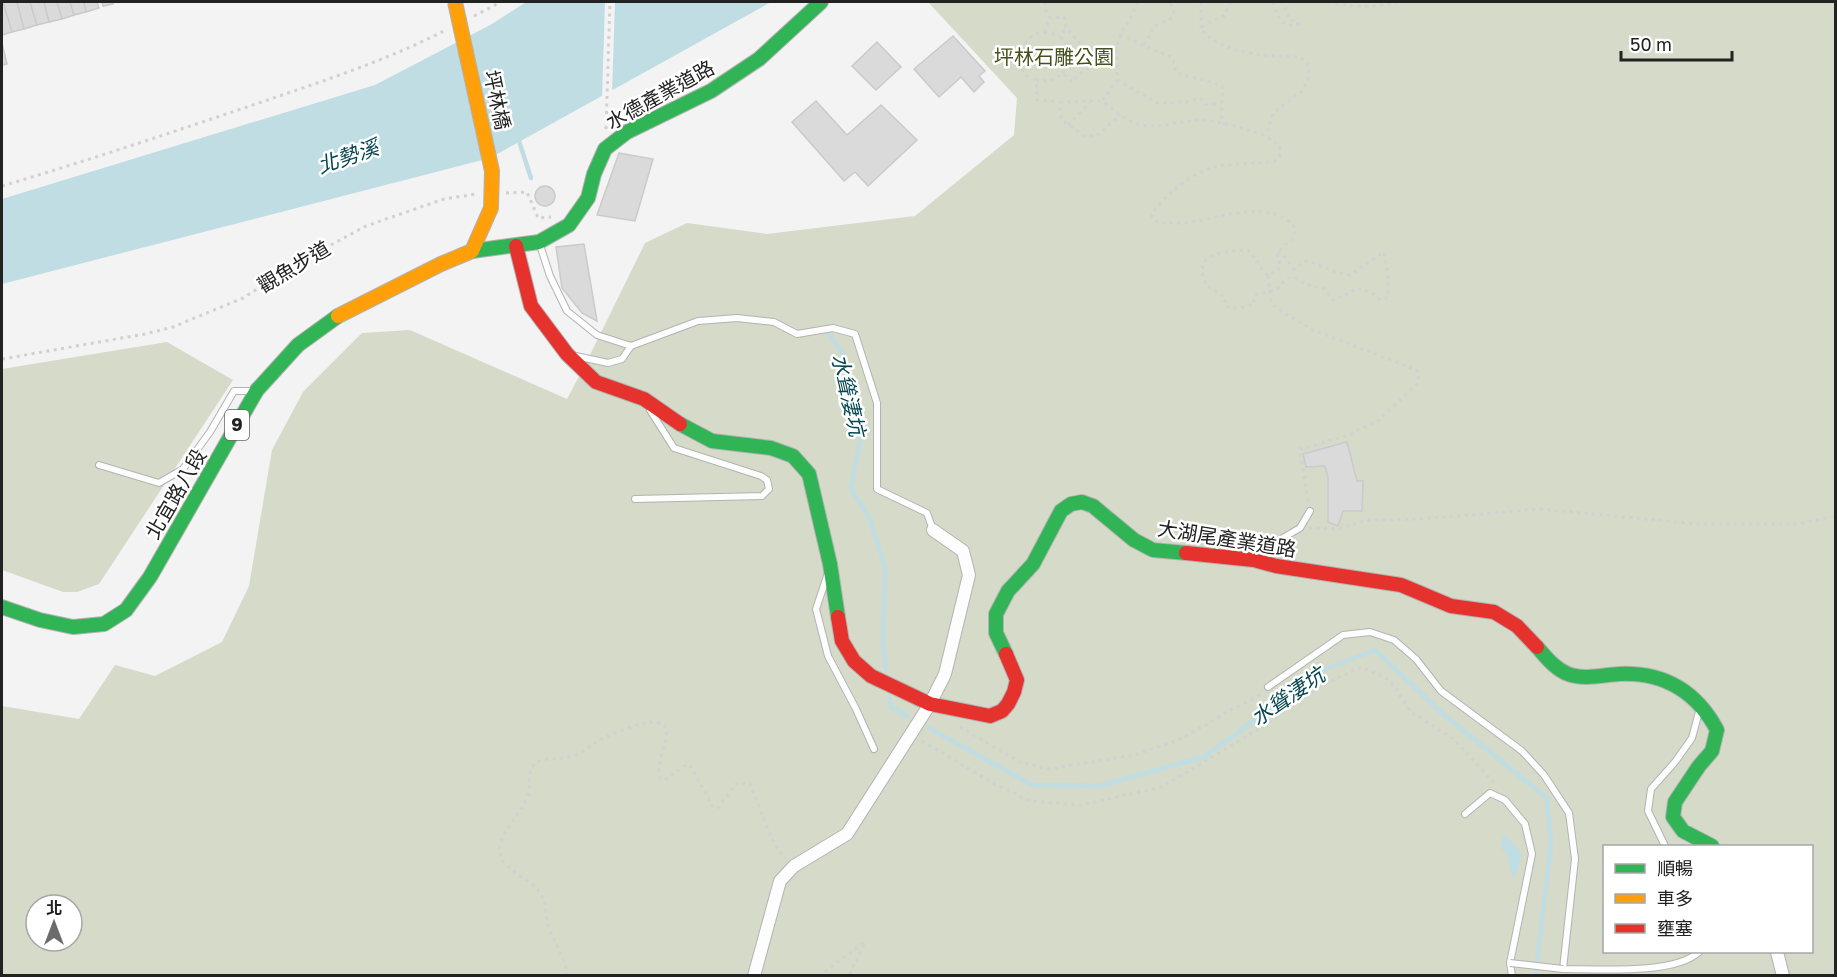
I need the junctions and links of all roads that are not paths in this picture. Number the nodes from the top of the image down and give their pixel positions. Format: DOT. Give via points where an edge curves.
graph roads {
  1 [pos="455,2"];
  2 [pos="821,2"];
  3 [pos="539,242"];
  4 [pos="516,246"];
  5 [pos="472,251"];
  6 [pos="631,346"];
  7 [pos="567,354"];
  8 [pos="257,390"];
  9 [pos="644,399"];
  10 [pos="99,465"];
  11 [pos="635,499"];
  12 [pos="1310,511"];
  13 [pos="933,530"];
  14 [pos="1254,560"];
  15 [pos="830,564"];
  16 [pos="2,607"];
  17 [pos="1268,687"];
  18 [pos="930,704"];
  19 [pos="1701,706"];
  20 [pos="874,749"];
  21 [pos="1465,814"];
  22 [pos="1665,845"];
  23 [pos="1710,845"];
  24 [pos="1697,953"];
  25 [pos="1778,953"];
  26 [pos="1510,963"];
  27 [pos="1563,969"];
  28 [pos="754,975"];
  29 [pos="1512,975"];
  30 [pos="1783,975"];
  1 -- 5 [label="street, 坪林橋, bridge" via="492,171 491,208"];
  2 -- 3 [label="street, 水德產業道路" via="759,59 711,91 627,132 605,149 588,198 569,225"];
  3 -- 4 [label="street, 水德產業道路"];
  3 -- 6 [label="lane" via="567,311 597,335"];
  4 -- 5 [label="street, 水德產業道路"];
  4 -- 7 [label="street, 大湖尾產業道路" via="531,306"];
  5 -- 8 [label="street, 北宜路八段 / 9" via="333,318 298,345"];
  6 -- 7 [label="lane" via="622,359 608,363"];
  6 -- 13 [label="lane" via="698,321 737,318 774,322 797,334 833,328 855,334 877,403 876,489 927,513"];
  7 -- 9 [label="street, 大湖尾產業道路" via="596,382"];
  8 -- 10 [label="lane" via="234,391 183,469 159,483"];
  8 -- 16 [label="street, 北宜路八段 / 9" via="150,577 126,610 104,624 73,627"];
  9 -- 11 [label="lane" via="674,448 761,476 767,480 769,489 762,496"];
  9 -- 15 [label="street, 大湖尾產業道路" via="712,441 771,448 793,456 809,474"];
  12 -- 14 [label="lane" via="1300,528"];
  13 -- 18 [label="street" via="963,551 969,575 945,674"];
  14 -- 18 [label="street, 大湖尾產業道路" via="1153,550 1134,540 1093,506 1071,504 1061,511 1033,564 1008,591 996,615 996,633 1017,680 1008,704 990,716"];
  14 -- 19 [label="street, 大湖尾產業道路" via="1401,585 1451,606 1494,612 1517,626 1556,668 1569,675 1649,675 1681,688"];
  15 -- 18 [label="street, 大湖尾產業道路" via="842,641 854,661 871,676"];
  15 -- 20 [label="lane" via="816,609 828,656"];
  17 -- 27 [label="lane" via="1343,635 1370,632 1394,640 1416,658 1441,691 1522,751 1544,775 1569,813 1575,859"];
  18 -- 28 [label="street" via="847,834 794,866 780,881"];
  19 -- 22 [label="lane" via="1692,738 1651,789 1648,811"];
  19 -- 23 [label="street, 大湖尾產業道路" via="1717,730 1712,751 1675,802 1673,818 1683,831"];
  21 -- 26 [label="lane" via="1490,793 1505,800 1525,824 1532,854"];
  24 -- 27 [label="lane" via="1661,967"];
  25 -- 30 [label="street"];
  26 -- 27 [label="lane, bridge"];
  26 -- 29 [label="lane"];
}
